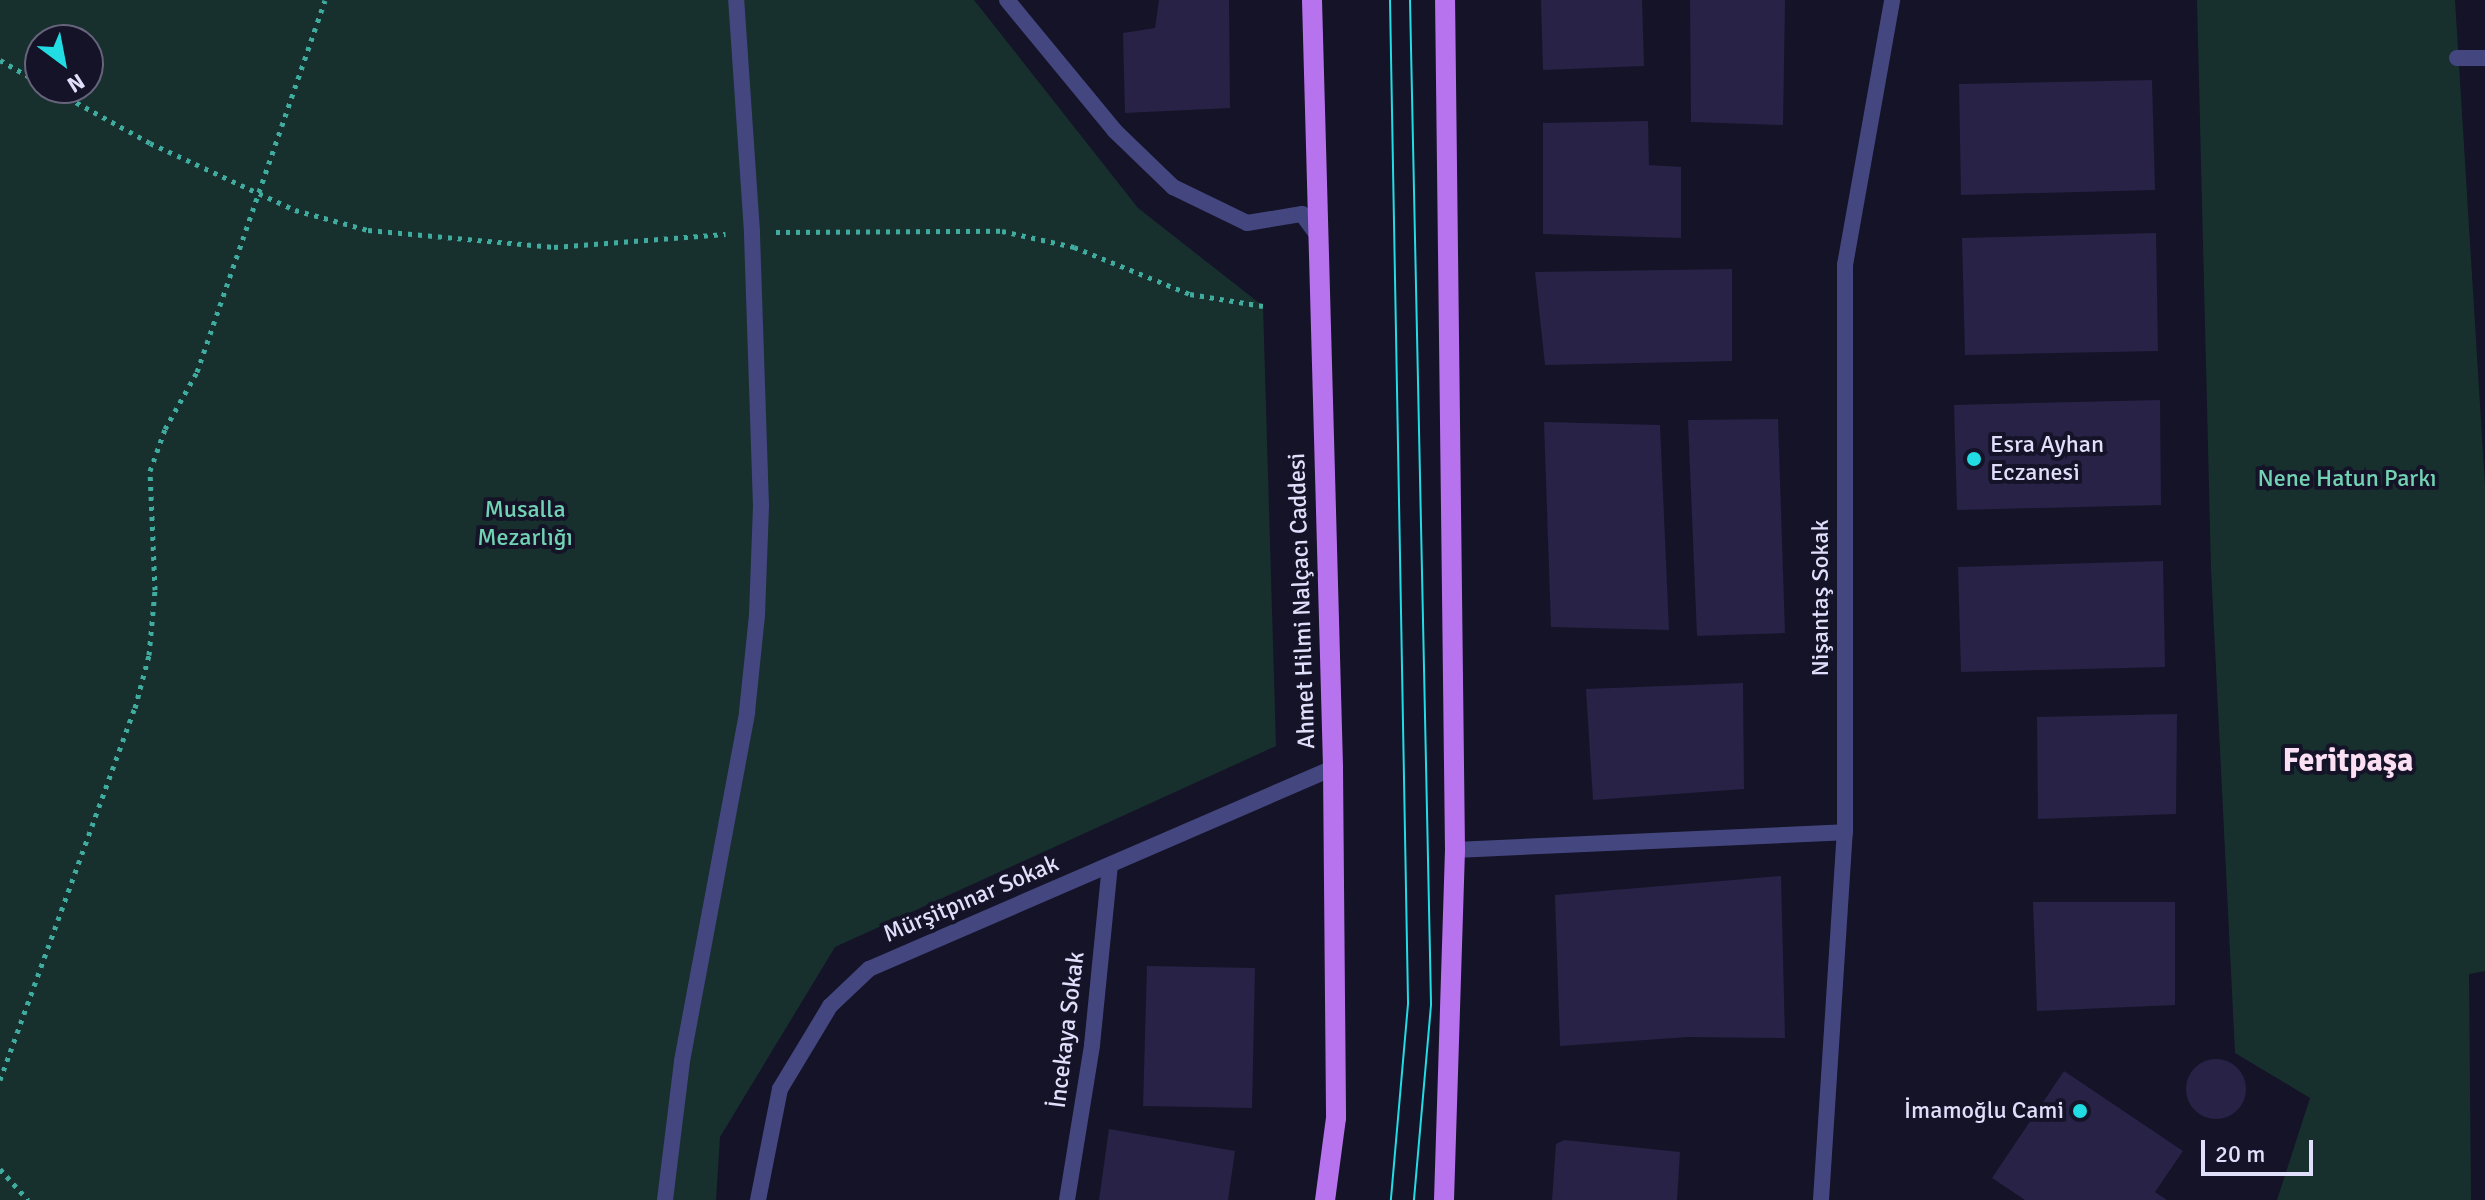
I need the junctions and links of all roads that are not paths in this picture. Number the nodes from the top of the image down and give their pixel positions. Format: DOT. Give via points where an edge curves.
graph roads {
  1 [pos="736,0"];
  2 [pos="1007,0"];
  3 [pos="1312,0"];
  4 [pos="1445,0"];
  5 [pos="1892,0"];
  6 [pos="2457,58"];
  7 [pos="2485,58"];
  8 [pos="1316,233"];
  9 [pos="1333,768"];
  10 [pos="1845,832"];
  11 [pos="1455,850"];
  12 [pos="1110,866"];
  13 [pos="665,1200"];
  14 [pos="758,1200"];
  15 [pos="1067,1200"];
  16 [pos="1325,1200"];
  17 [pos="1444,1200"];
  18 [pos="1821,1200"];
  1 -- 13 [label="street" via="752,232 761,506 757,615 747,712 682,1061"];
  2 -- 8 [label="street" via="1115,131 1173,187 1247,223 1302,214"];
  3 -- 8 [label="main road, Ahmet Hilmi Nalçacı Caddesi"];
  4 -- 11 [label="main road"];
  5 -- 10 [label="street, Nişantaş Sokak" via="1845,265"];
  6 -- 7 [label="street"];
  8 -- 9 [label="main road, Ahmet Hilmi Nalçacı Caddesi"];
  9 -- 12 [label="street, Mürşitpınar Sokak"];
  9 -- 16 [label="main road, Ahmet Hilmi Nalçacı Caddesi" via="1336,1118"];
  10 -- 11 [label="street"];
  10 -- 18 [label="street, Nişantaş Sokak"];
  11 -- 17 [label="main road"];
  12 -- 14 [label="street, Mürşitpınar Sokak" via="869,969 830,1006 780,1089"];
  12 -- 15 [label="street, İncekaya Sokak" via="1092,1045"];
}
